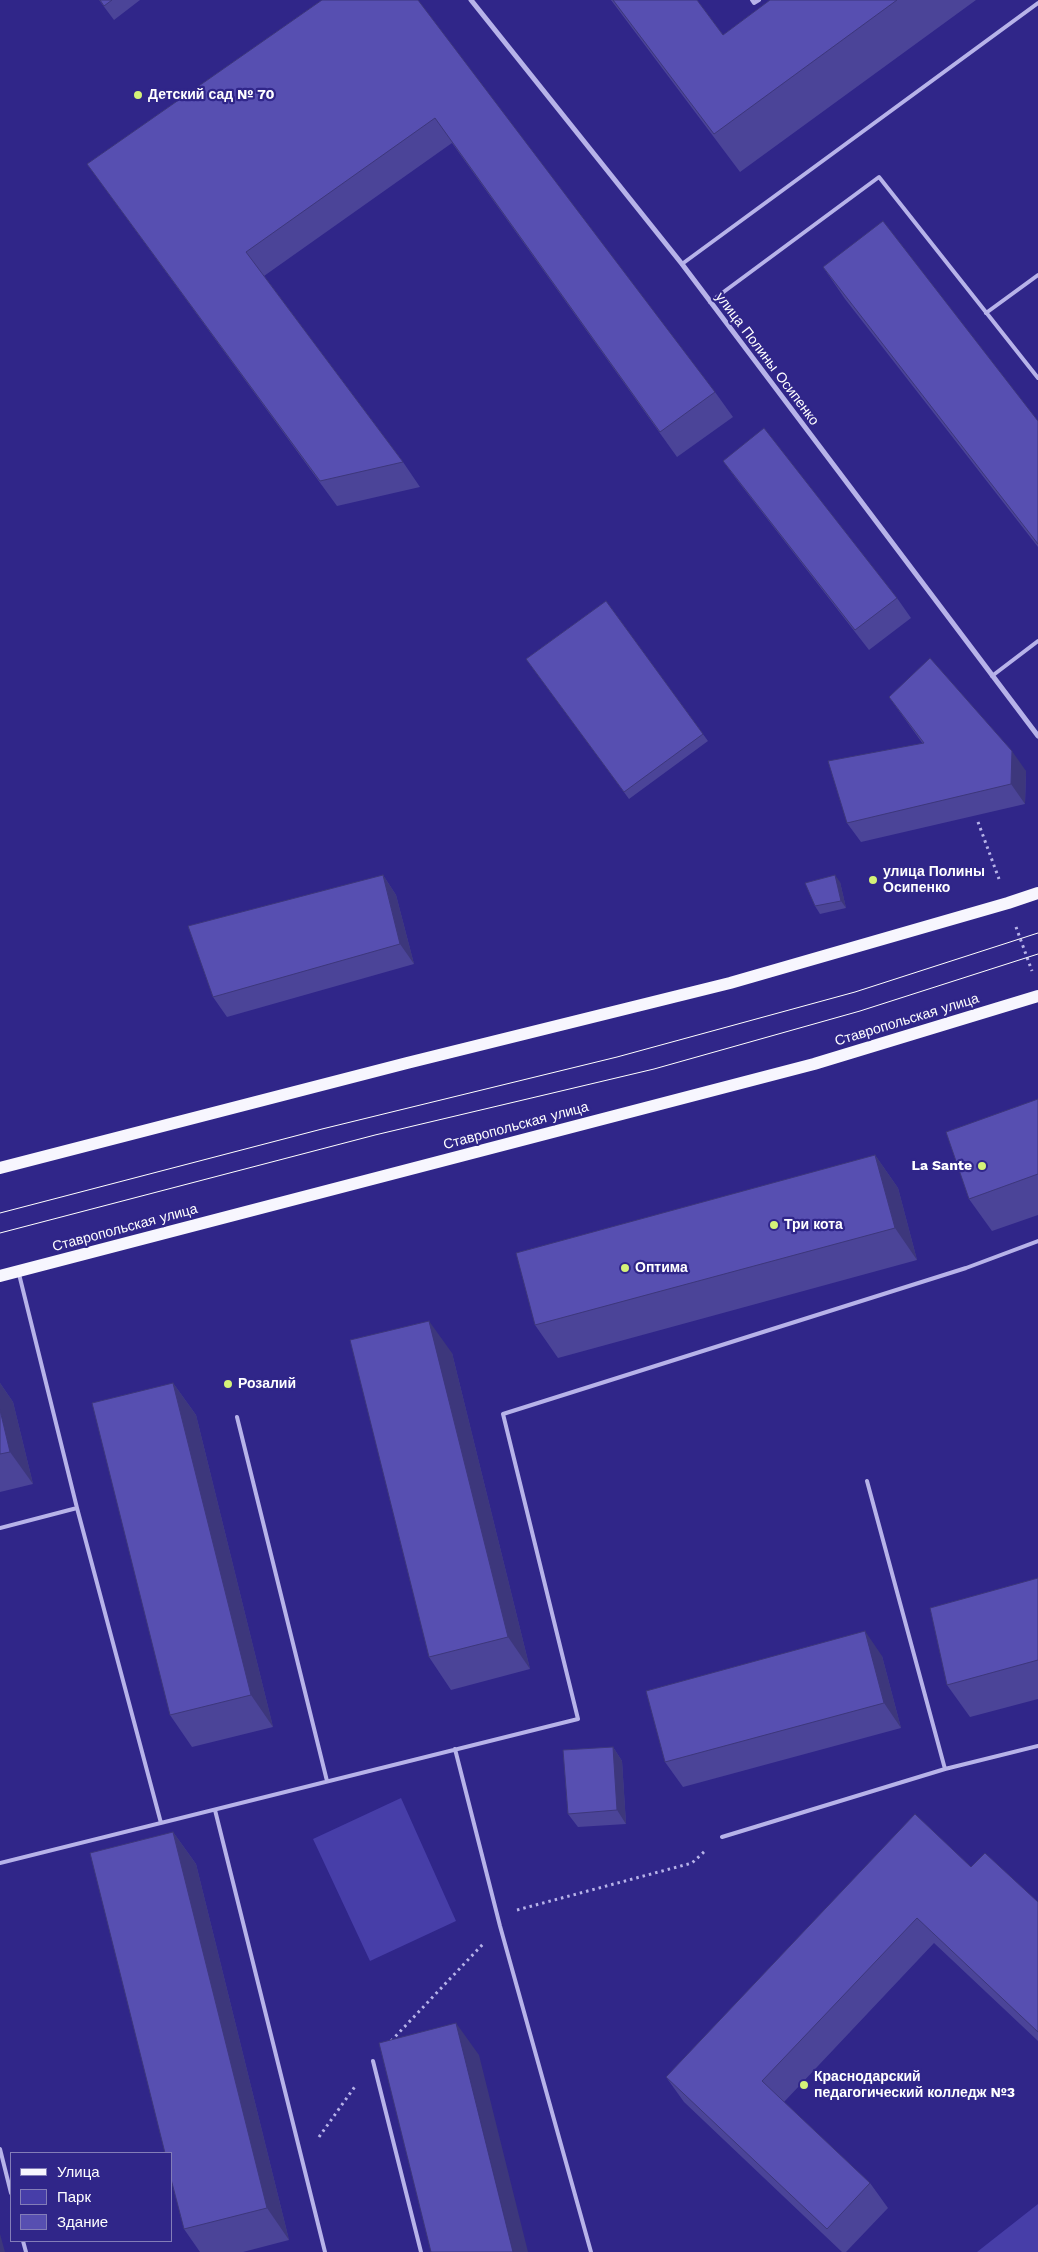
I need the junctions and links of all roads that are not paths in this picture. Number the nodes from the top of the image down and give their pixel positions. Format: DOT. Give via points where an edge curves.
graph roads {
  1 [pos="471,0"];
  2 [pos="752,0"];
  3 [pos="759,0"];
  4 [pos="1038,3"];
  5 [pos="682,264"];
  6 [pos="1038,275"];
  7 [pos="710,302"];
  8 [pos="986,313"];
  9 [pos="1038,378"];
  10 [pos="1038,641"];
  11 [pos="992,676"];
  12 [pos="1038,736"];
  13 [pos="1038,893"];
  14 [pos="1038,996"];
  15 [pos="0,1168"];
  16 [pos="1038,1241"];
  17 [pos="19,1271"];
  18 [pos="0,1276"];
  19 [pos="237,1417"];
  20 [pos="867,1481"];
  21 [pos="77,1508"];
  22 [pos="0,1528"];
  23 [pos="1038,1746"];
  24 [pos="455,1749"];
  25 [pos="945,1769"];
  26 [pos="327,1781"];
  27 [pos="215,1810"];
  28 [pos="161,1824"];
  29 [pos="722,1836"];
  30 [pos="0,1863"];
  31 [pos="373,2061"];
  32 [pos="0,2149"];
  33 [pos="10,2189"];
  34 [pos="325,2252"];
  35 [pos="421,2252"];
  36 [pos="591,2252"];
  1 -- 5 [label="street, улица Полины Осипенко"];
  2 -- 3 [label="lane" via="754,3"];
  4 -- 5 [label="lane"];
  5 -- 7 [label="street, улица Полины Осипенко"];
  6 -- 8 [label="lane"];
  7 -- 8 [label="lane" via="880,177"];
  7 -- 11 [label="street, улица Полины Осипенко"];
  8 -- 9 [label="lane"];
  10 -- 11 [label="lane"];
  11 -- 12 [label="street, улица Полины Осипенко"];
  13 -- 15 [label="main road" via="730,983 407,1062"];
  14 -- 17 [label="main road, Ставропольская улица" via="814,1064"];
  16 -- 24 [label="lane" via="966,1268 503,1414 578,1719"];
  17 -- 18 [label="main road, Ставропольская улица"];
  17 -- 21 [label="lane"];
  19 -- 26 [label="lane"];
  20 -- 25 [label="lane"];
  21 -- 22 [label="lane"];
  21 -- 28 [label="lane"];
  23 -- 25 [label="lane"];
  24 -- 26 [label="lane"];
  24 -- 36 [label="lane" via="500,1926"];
  25 -- 29 [label="lane"];
  26 -- 27 [label="lane"];
  27 -- 28 [label="lane"];
  27 -- 34 [label="lane"];
  28 -- 30 [label="lane"];
  31 -- 35 [label="lane"];
  32 -- 33 [label="lane"];
}
